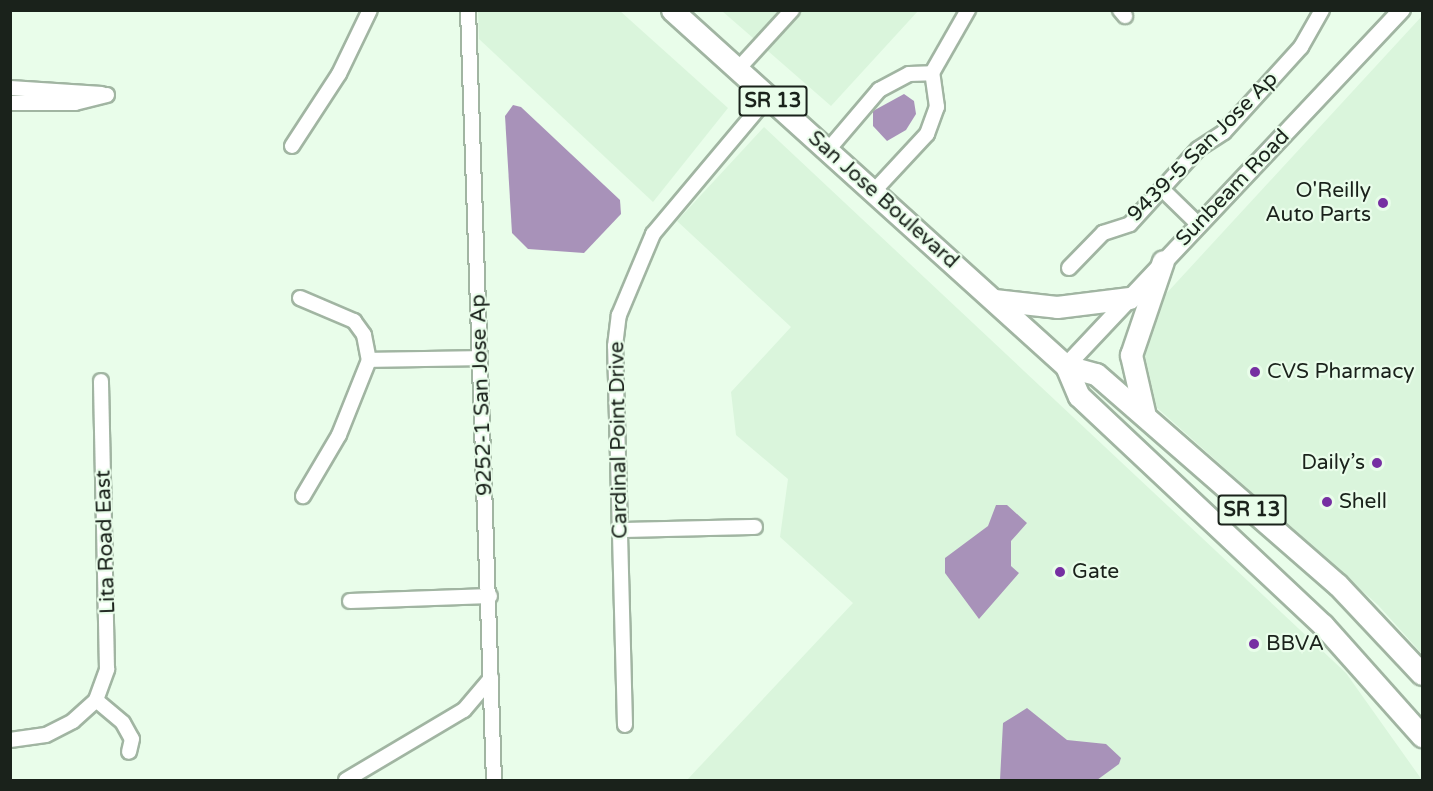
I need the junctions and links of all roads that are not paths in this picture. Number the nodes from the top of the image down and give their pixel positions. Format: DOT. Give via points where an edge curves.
graph roads {
  1 [pos="370,10"];
  2 [pos="468,10"];
  3 [pos="672,10"];
  4 [pos="792,10"];
  5 [pos="968,10"];
  6 [pos="1322,10"];
  7 [pos="1402,10"];
  8 [pos="738,69"];
  9 [pos="932,73"];
  10 [pos="10,88"];
  11 [pos="768,97"];
  12 [pos="10,104"];
  13 [pos="292,146"];
  14 [pos="828,150"];
  15 [pos="1163,190"];
  16 [pos="874,191"];
  17 [pos="1198,224"];
  18 [pos="1163,261"];
  19 [pos="1069,268"];
  20 [pos="300,298"];
  21 [pos="1129,298"];
  22 [pos="994,300"];
  23 [pos="480,358"];
  24 [pos="369,360"];
  25 [pos="1066,366"];
  26 [pos="101,381"];
  27 [pos="1145,416"];
  28 [pos="303,496"];
  29 [pos="755,527"];
  30 [pos="620,530"];
  31 [pos="490,596"];
  32 [pos="350,601"];
  33 [pos="1422,674"];
  34 [pos="491,678"];
  35 [pos="96,700"];
  36 [pos="625,725"];
  37 [pos="1422,736"];
  38 [pos="10,740"];
  39 [pos="129,752"];
  40 [pos="346,780"];
  41 [pos="494,780"];
  1 -- 13 [label="street" via="339,74"];
  2 -- 23 [label="street, 9252-1 San Jose Ap"];
  3 -- 8 [label="main road, San Jose Boulevard / SR 13"];
  4 -- 8 [label="street"];
  5 -- 9 [label="street"];
  6 -- 15 [label="street, 9439-5 San Jose Ap" via="1301,47"];
  7 -- 17 [label="street, Sunbeam Road"];
  8 -- 11 [label="main road, San Jose Boulevard / SR 13"];
  9 -- 14 [label="street" via="909,74 879,90"];
  9 -- 16 [label="street" via="935,120"];
  10 -- 12 [label="street" via="76,89 107,95 75,103"];
  11 -- 14 [label="main road, San Jose Boulevard / SR 13"];
  11 -- 30 [label="street, Cardinal Point Drive" via="653,234 625,292 615,346"];
  14 -- 16 [label="main road, San Jose Boulevard / SR 13"];
  15 -- 17 [label="street"];
  15 -- 19 [label="street, 9439-5 San Jose Ap" via="1130,224 1103,233"];
  16 -- 22 [label="main road, San Jose Boulevard / SR 13"];
  17 -- 18 [label="street, Sunbeam Road"];
  18 -- 21 [label="street, Sunbeam Road"];
  18 -- 27 [label="main road" via="1131,356"];
  20 -- 24 [label="street" via="354,321 364,335"];
  21 -- 22 [label="main road" via="1057,307"];
  21 -- 25 [label="street, Sunbeam Road"];
  22 -- 25 [label="main road, San Jose Boulevard / SR 13"];
  23 -- 24 [label="street"];
  23 -- 31 [label="street, 9252-1 San Jose Ap"];
  24 -- 28 [label="street" via="339,435"];
  25 -- 27 [label="main road, San Jose Boulevard / SR 13" via="1096,374"];
  25 -- 37 [label="main road, San Jose Boulevard / SR 13" via="1079,396 1323,625"];
  26 -- 35 [label="street, Lita Road East" via="109,652"];
  27 -- 33 [label="main road, San Jose Boulevard / SR 13" via="1338,585"];
  29 -- 30 [label="street"];
  30 -- 36 [label="street, Cardinal Point Drive"];
  31 -- 32 [label="street"];
  31 -- 34 [label="street, 9252-1 San Jose Ap"];
  34 -- 40 [label="street" via="464,711"];
  34 -- 41 [label="street, 9252-1 San Jose Ap"];
  35 -- 38 [label="street" via="62,729"];
  35 -- 39 [label="street" via="123,723 132,739"];
}
